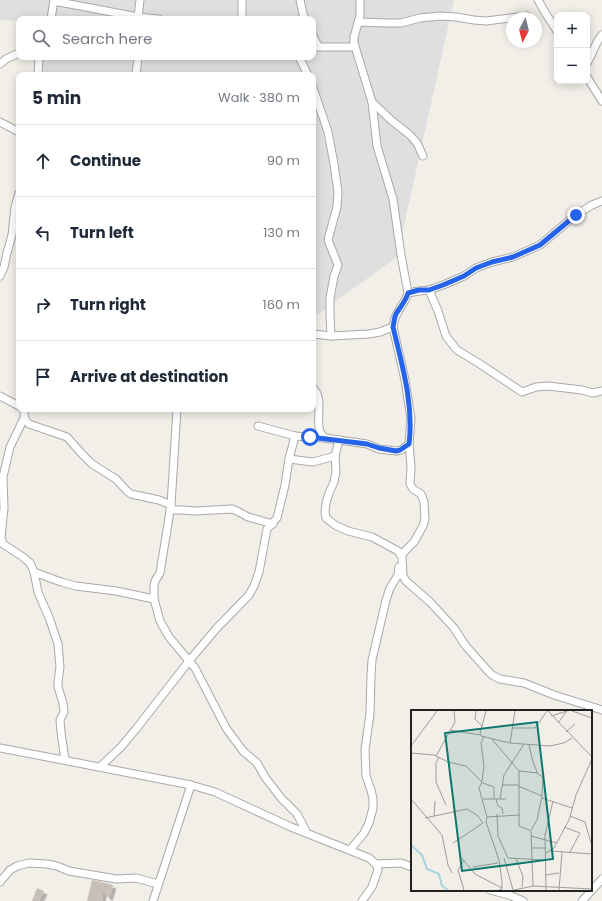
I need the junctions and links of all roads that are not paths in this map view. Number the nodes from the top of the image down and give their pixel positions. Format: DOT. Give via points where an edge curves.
graph roads {
  1 [pos="140,0"];
  2 [pos="242,0"];
  3 [pos="300,0"];
  4 [pos="360,0"];
  5 [pos="538,0"];
  6 [pos="54,1"];
  7 [pos="52,16"];
  8 [pos="128,16"];
  9 [pos="138,16"];
  10 [pos="242,16"];
  11 [pos="303,16"];
  12 [pos="506,18"];
  13 [pos="358,22"];
  14 [pos="554,26"];
  15 [pos="602,35"];
  16 [pos="316,46"];
  17 [pos="355,47"];
  18 [pos="16,54"];
  19 [pos="590,57"];
  20 [pos="3,58"];
  21 [pos="39,60"];
  22 [pos="138,60"];
  23 [pos="300,60"];
  24 [pos="0,64"];
  25 [pos="38,72"];
  26 [pos="136,72"];
  27 [pos="306,72"];
  28 [pos="590,82"];
  29 [pos="316,97"];
  30 [pos="602,101"];
  31 [pos="372,102"];
  32 [pos="0,122"];
  33 [pos="16,130"];
  34 [pos="423,156"];
  35 [pos="602,201"];
  36 [pos="16,204"];
  37 [pos="0,276"];
  38 [pos="429,290"];
  39 [pos="408,293"];
  40 [pos="393,327"];
  41 [pos="316,334"];
  42 [pos="332,336"];
  43 [pos="316,391"];
  44 [pos="602,391"];
  45 [pos="0,396"];
  46 [pos="16,404"];
  47 [pos="24,412"];
  48 [pos="177,412"];
  49 [pos="24,418"];
  50 [pos="258,426"];
  51 [pos="295,436"];
  52 [pos="325,438"];
  53 [pos="339,440"];
  54 [pos="409,444"];
  55 [pos="335,456"];
  56 [pos="290,459"];
  57 [pos="171,508"];
  58 [pos="273,524"];
  59 [pos="402,558"];
  60 [pos="34,572"];
  61 [pos="154,599"];
  62 [pos="189,661"];
  63 [pos="602,710"];
  64 [pos="0,748"];
  65 [pos="65,760"];
  66 [pos="100,767"];
  67 [pos="191,785"];
  68 [pos="307,833"];
  69 [pos="350,850"];
  70 [pos="376,864"];
  71 [pos="411,867"];
  72 [pos="602,879"];
  73 [pos="0,882"];
  74 [pos="158,884"];
  75 [pos="592,890"];
  76 [pos="494,891"];
  77 [pos="591,891"];
  78 [pos="152,901"];
  79 [pos="362,901"];
  80 [pos="523,901"];
  81 [pos="582,901"];
  1 -- 9 [label="street"];
  2 -- 10 [label="street"];
  3 -- 11 [label="street"];
  4 -- 13 [label="street"];
  5 -- 14 [label="street"];
  6 -- 7 [label="street"];
  6 -- 8 [label="street"];
  12 -- 13 [label="street" via="474,20 440,16 402,23"];
  13 -- 17 [label="street" via="354,37"];
  15 -- 19 [label="street"];
  16 -- 17 [label="street"];
  17 -- 31 [label="street"];
  18 -- 20 [label="street"];
  20 -- 24 [label="street"];
  21 -- 25 [label="street"];
  22 -- 26 [label="street"];
  23 -- 27 [label="street"];
  28 -- 30 [label="street"];
  29 -- 42 [label="street" via="328,132 338,192 337,207 328,240 338,265 330,298"];
  31 -- 34 [label="street" via="418,143"];
  31 -- 39 [label="street" via="377,146 393,199"];
  32 -- 33 [label="street"];
  35 -- 38 [label="street" via="576,215 540,245 513,257 476,268 464,276"];
  36 -- 37 [label="street" via="12,235"];
  38 -- 39 [label="street"];
  38 -- 44 [label="street" via="446,336 457,350 522,392 548,386 592,393"];
  39 -- 40 [label="street" via="394,319"];
  40 -- 42 [label="street" via="380,332"];
  40 -- 54 [label="street" via="411,419"];
  41 -- 42 [label="street"];
  43 -- 52 [label="street" via="319,398 319,427"];
  45 -- 46 [label="street"];
  47 -- 49 [label="street"];
  48 -- 57 [label="street"];
  49 -- 57 [label="street" via="29,424 67,437 92,464 116,479 131,494 159,500"];
  49 -- 60 [label="street" via="10,447 3,477 4,508 1,538 4,544 30,563"];
  50 -- 51 [label="street"];
  51 -- 52 [label="street"];
  51 -- 56 [label="street"];
  52 -- 53 [label="street"];
  53 -- 54 [label="street" via="396,451"];
  53 -- 55 [label="street"];
  54 -- 59 [label="street" via="410,486 422,495 425,519 424,526"];
  55 -- 56 [label="street" via="313,462"];
  55 -- 59 [label="street" via="336,472 326,503 326,518 348,531 372,537 392,548"];
  56 -- 58 [label="street" via="277,518"];
  57 -- 58 [label="street" via="196,511 232,509 248,517"];
  57 -- 61 [label="street" via="160,573 154,586"];
  58 -- 62 [label="street" via="267,529 254,586"];
  59 -- 63 [label="street" via="403,576 406,581 444,617 492,675 524,683"];
  59 -- 69 [label="street" via="398,575 390,588 372,660 370,714 365,749 366,776 373,808 364,833"];
  60 -- 61 [label="street" via="76,586"];
  60 -- 65 [label="street" via="38,592 58,644 58,687 64,712 60,720"];
  61 -- 62 [label="street" via="160,621 169,637"];
  62 -- 66 [label="street" via="121,747"];
  62 -- 68 [label="street" via="226,728 243,751 257,763 281,798 297,814"];
  64 -- 65 [label="street"];
  65 -- 66 [label="street"];
  66 -- 67 [label="street"];
  67 -- 68 [label="street" via="215,792"];
  67 -- 74 [label="street"];
  68 -- 69 [label="street"];
  69 -- 70 [label="street"];
  70 -- 71 [label="street" via="401,863"];
  70 -- 79 [label="street" via="378,873"];
  72 -- 75 [label="street"];
  73 -- 74 [label="street" via="13,868 30,863 47,864 69,871 116,879 136,878"];
  74 -- 78 [label="street"];
  76 -- 80 [label="street"];
  77 -- 81 [label="street"];
}
